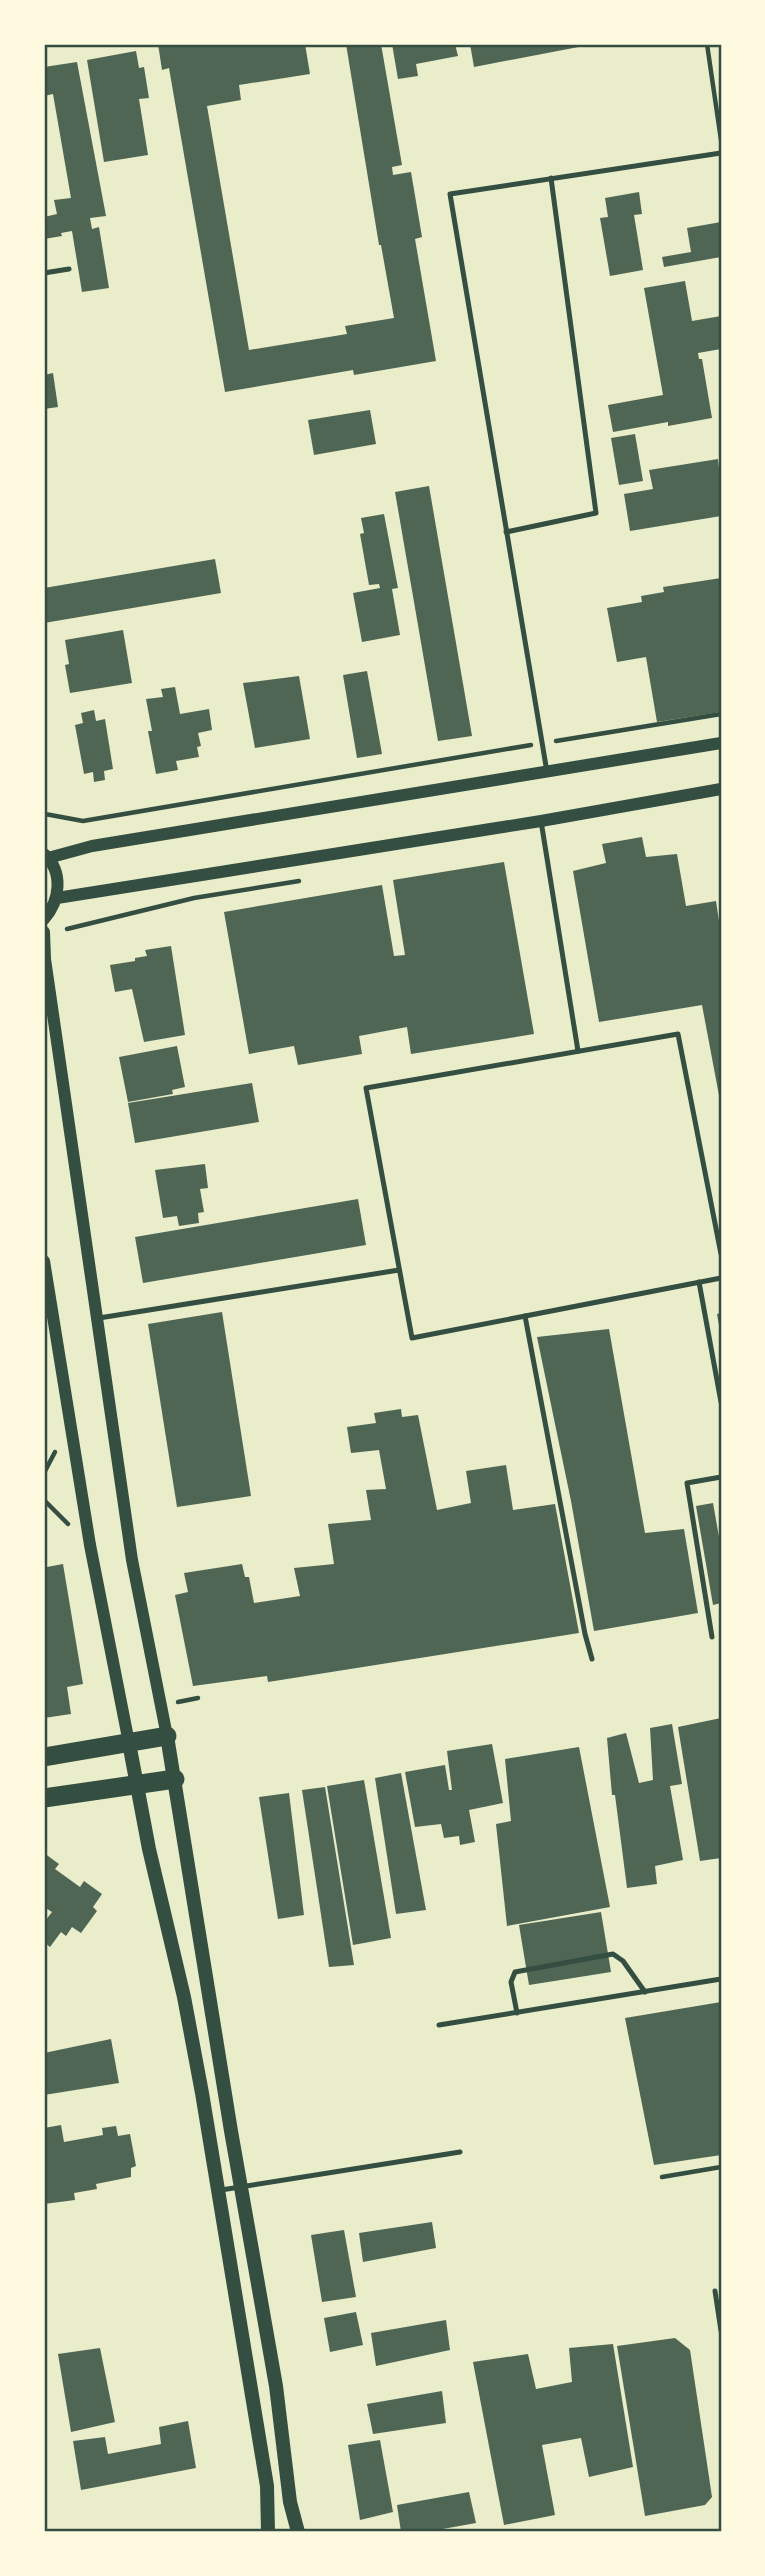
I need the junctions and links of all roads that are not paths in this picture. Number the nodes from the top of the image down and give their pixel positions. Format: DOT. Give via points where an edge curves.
graph roads {
  1 [pos="721,153"];
  2 [pos="551,178"];
  3 [pos="69,269"];
  4 [pos="44,273"];
  5 [pos="506,532"];
  6 [pos="721,743"];
  7 [pos="547,772"];
  8 [pos="721,789"];
  9 [pos="541,821"];
  10 [pos="46,856"];
  11 [pos="57,898"];
  12 [pos="44,919"];
  13 [pos="44,932"];
  14 [pos="578,1051"];
  15 [pos="721,1254"];
  16 [pos="44,1261"];
  17 [pos="399,1269"];
  18 [pos="721,1278"];
  19 [pos="699,1282"];
  20 [pos="525,1316"];
  21 [pos="99,1318"];
  22 [pos="721,1402"];
  23 [pos="721,1477"];
  24 [pos="712,1637"];
  25 [pos="592,1659"];
  26 [pos="167,1737"];
  27 [pos="129,1743"];
  28 [pos="44,1757"];
  29 [pos="175,1779"];
  30 [pos="137,1784"];
  31 [pos="44,1798"];
  32 [pos="721,1979"];
  33 [pos="645,1992"];
  34 [pos="517,2013"];
  35 [pos="439,2025"];
  36 [pos="460,2152"];
  37 [pos="241,2188"];
  38 [pos="218,2190"];
  39 [pos="715,2291"];
  40 [pos="721,2331"];
  41 [pos="268,2532"];
  42 [pos="298,2532"];
  1 -- 2 [label="lane"];
  2 -- 5 [label="lane" via="596,513"];
  2 -- 5 [label="lane" via="450,194"];
  3 -- 4 [label="lane"];
  5 -- 7 [label="lane"];
  6 -- 7 [label="street"];
  7 -- 10 [label="street"];
  8 -- 9 [label="street"];
  9 -- 11 [label="street"];
  9 -- 14 [label="lane"];
  10 -- 11 [label="street" via="58,877"];
  11 -- 12 [label="street"];
  13 -- 21 [label="street"];
  14 -- 15 [label="lane" via="678,1034"];
  14 -- 17 [label="lane" via="366,1088"];
  16 -- 27 [label="street" via="90,1545"];
  17 -- 20 [label="lane" via="412,1338"];
  17 -- 21 [label="lane"];
  18 -- 19 [label="lane"];
  19 -- 20 [label="lane"];
  19 -- 22 [label="lane"];
  20 -- 25 [label="lane"];
  21 -- 26 [label="street" via="132,1560"];
  23 -- 24 [label="lane" via="687,1483"];
  26 -- 27 [label="highway"];
  26 -- 29 [label="main road"];
  27 -- 28 [label="highway"];
  27 -- 30 [label="main road"];
  29 -- 30 [label="highway"];
  29 -- 37 [label="main road"];
  30 -- 31 [label="highway"];
  30 -- 38 [label="main road" via="184,1997"];
  32 -- 33 [label="lane"];
  33 -- 34 [label="lane"];
  33 -- 34 [label="lane" via="613,1954 515,1972 511,1982"];
  34 -- 35 [label="lane"];
  36 -- 37 [label="lane"];
  37 -- 38 [label="lane"];
  37 -- 42 [label="main road"];
  38 -- 41 [label="main road" via="267,2486"];
  39 -- 40 [label="lane"];
}
